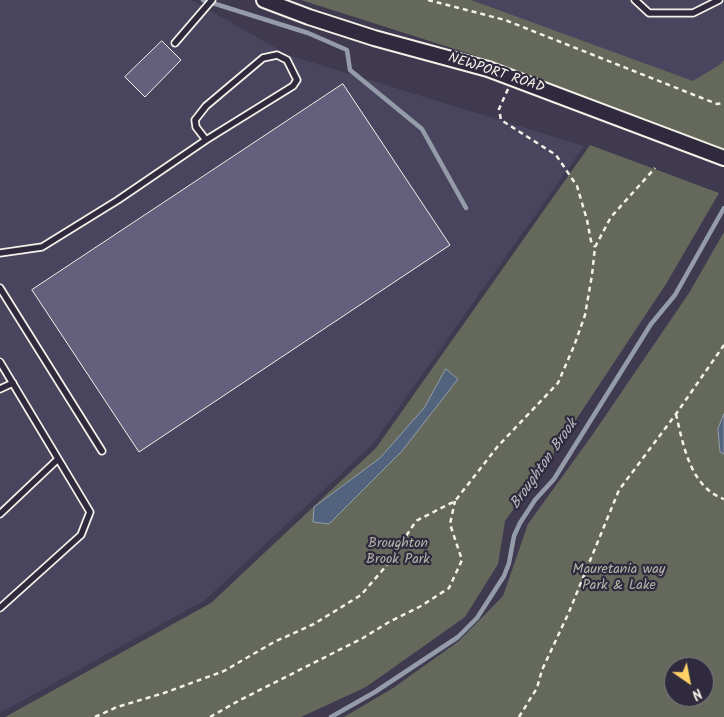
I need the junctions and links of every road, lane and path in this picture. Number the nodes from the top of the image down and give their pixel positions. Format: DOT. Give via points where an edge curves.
graph roads {
  1 [pos="212,0"];
  2 [pos="264,0"];
  3 [pos="428,0"];
  4 [pos="635,0"];
  5 [pos="719,0"];
  6 [pos="175,43"];
  7 [pos="513,78"];
  8 [pos="724,103"];
  9 [pos="206,140"];
  10 [pos="724,158"];
  11 [pos="655,168"];
  12 [pos="595,247"];
  13 [pos="0,254"];
  14 [pos="0,288"];
  15 [pos="724,345"];
  16 [pos="0,362"];
  17 [pos="13,383"];
  18 [pos="0,389"];
  19 [pos="676,414"];
  20 [pos="102,451"];
  21 [pos="57,460"];
  22 [pos="724,498"];
  23 [pos="455,501"];
  24 [pos="0,514"];
  25 [pos="0,608"];
  26 [pos="95,717"];
  27 [pos="210,717"];
  28 [pos="519,717"];
  1 -- 6 [label="lane"];
  2 -- 7 [label="street, NEWPORT ROAD" via="355,32"];
  3 -- 8 [label="path" via="505,20 717,104"];
  4 -- 5 [label="lane" via="650,13 694,13"];
  7 -- 10 [label="street, NEWPORT ROAD"];
  7 -- 12 [label="path" via="499,109 501,120 556,155 577,186"];
  9 -- 9 [label="lane" via="195,120 206,106 263,58 277,56 287,60 297,80 292,86"];
  9 -- 13 [label="lane" via="42,247"];
  11 -- 12 [label="path" via="611,217"];
  12 -- 23 [label="path" via="585,315 558,382 498,446"];
  14 -- 20 [label="lane"];
  15 -- 19 [label="path"];
  16 -- 17 [label="lane"];
  17 -- 18 [label="lane"];
  17 -- 21 [label="lane"];
  19 -- 22 [label="path" via="690,465 704,486"];
  19 -- 28 [label="path" via="619,490 537,688"];
  21 -- 24 [label="lane"];
  21 -- 25 [label="lane" via="90,512 87,520 81,535"];
  23 -- 26 [label="path" via="416,522 387,565 361,594 314,624 274,642 224,671"];
  23 -- 27 [label="path" via="450,524 462,560 449,588 363,638"];
}
